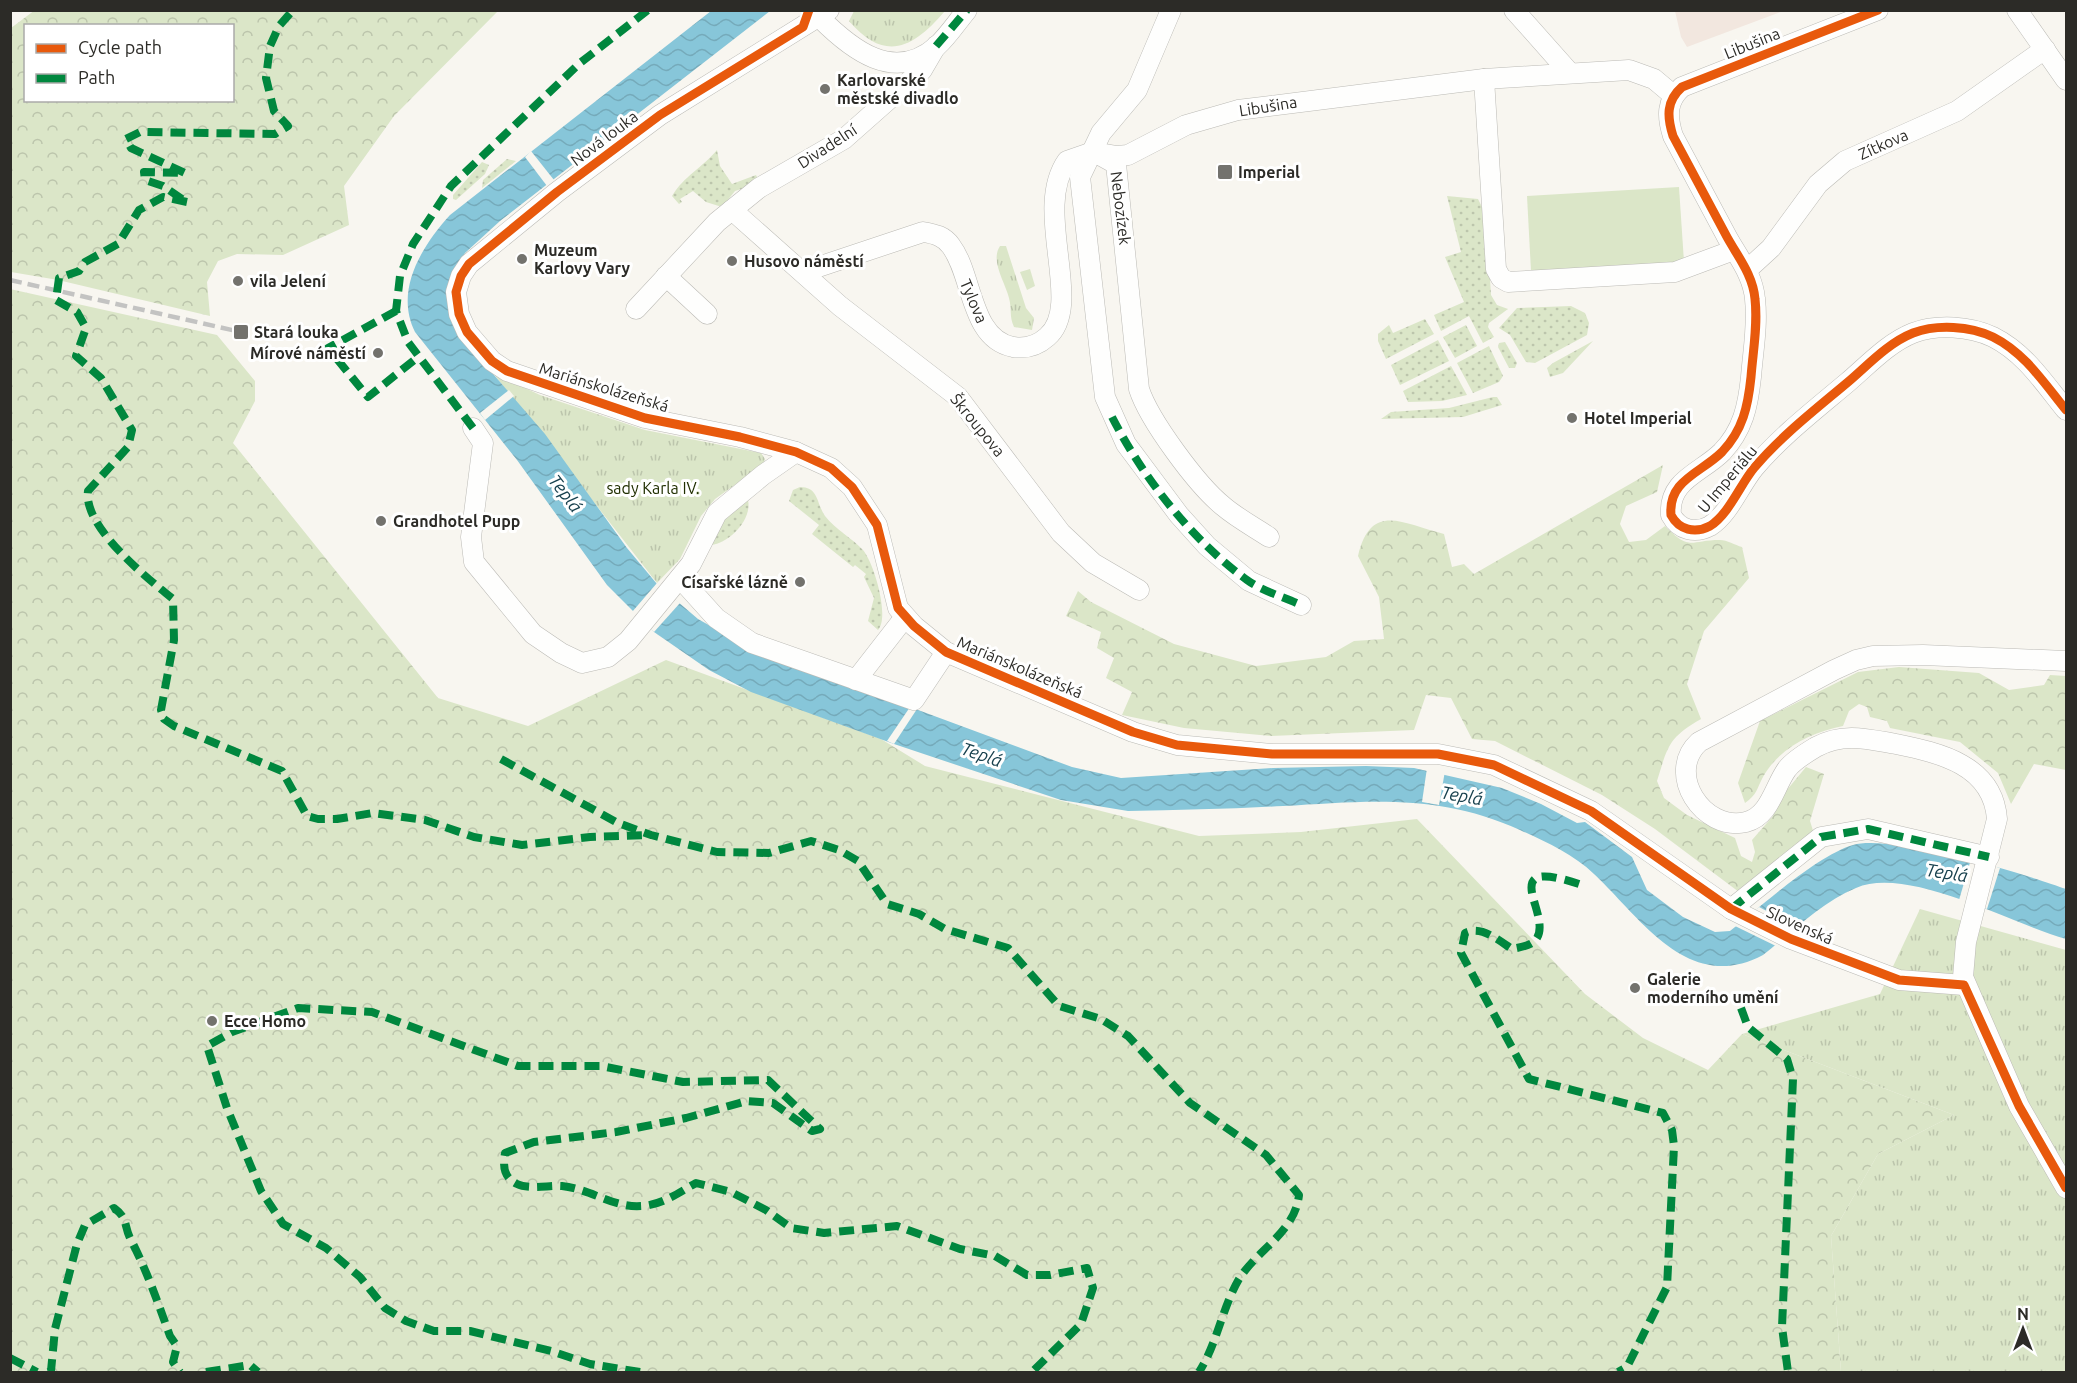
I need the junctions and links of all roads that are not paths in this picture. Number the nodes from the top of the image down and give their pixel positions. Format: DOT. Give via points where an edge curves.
graph roads {
  1 [pos="967,10"];
  2 [pos="1171,10"];
  3 [pos="1514,10"];
  4 [pos="1878,10"];
  5 [pos="2017,10"];
  6 [pos="815,17"];
  7 [pos="936,46"];
  8 [pos="2045,49"];
  9 [pos="1569,72"];
  10 [pos="1484,79"];
  11 [pos="2067,80"];
  12 [pos="1673,95"];
  13 [pos="1093,152"];
  14 [pos="732,210"];
  15 [pos="1734,250"];
  16 [pos="1747,270"];
  17 [pos="803,272"];
  18 [pos="666,276"];
  19 [pos="457,303"];
  20 [pos="636,309"];
  21 [pos="707,314"];
  22 [pos="1144,404"];
  23 [pos="2067,410"];
  24 [pos="1112,417"];
  25 [pos="473,428"];
  26 [pos="796,452"];
  27 [pos="1269,537"];
  28 [pos="674,585"];
  29 [pos="1139,590"];
  30 [pos="1301,605"];
  31 [pos="905,617"];
  32 [pos="946,652"];
  33 [pos="2067,661"];
  34 [pos="856,680"];
  35 [pos="1438,754"];
  36 [pos="1988,861"];
  37 [pos="1738,913"];
  38 [pos="1964,985"];
  39 [pos="2067,1188"];
  1 -- 7 [label="street"];
  2 -- 13 [label="street" via="1137,90 1101,133"];
  3 -- 9 [label="street"];
  4 -- 12 [label="street, Libušina" via="1682,87"];
  5 -- 8 [label="street"];
  6 -- 7 [label="street" via="848,45 880,61 920,57"];
  6 -- 19 [label="street, Nová louka" via="660,115 557,192 469,264 456,292"];
  7 -- 14 [label="street, Divadelní" via="922,70 844,139 759,188"];
  8 -- 11 [label="street"];
  8 -- 16 [label="street, Zítkova" via="1957,111 1845,161 1818,183 1771,248"];
  9 -- 10 [label="street, Libušina"];
  9 -- 12 [label="street, Libušina" via="1629,70 1654,79"];
  10 -- 13 [label="street, Libušina" via="1238,110 1186,125 1128,155"];
  10 -- 15 [label="street" via="1496,269 1500,278 1508,282 1675,272"];
  12 -- 15 [label="street, U Imperiálu" via="1669,113 1673,136"];
  13 -- 17 [label="street, Tylova" via="1067,161 1058,178 1054,207 1062,311 1052,333 1032,346 1008,346 990,335 952,247 938,235 923,232"];
  13 -- 22 [label="street, Nebozízek" via="1116,164 1139,389"];
  13 -- 24 [label="street, Nebozízek" via="1080,177 1105,398"];
  14 -- 17 [label="street"];
  14 -- 18 [label="street" via="707,230"];
  15 -- 16 [label="street, U Imperiálu"];
  16 -- 23 [label="street, U Imperiálu" via="1756,317 1748,405 1724,450 1673,493 1671,515 1681,526 1695,531 1716,521 1754,468 1787,435 1887,348 1913,333 1957,328 1992,336 2023,357"];
  17 -- 29 [label="street, Škroupova" via="840,306 958,397 1075,548"];
  18 -- 20 [label="street"];
  18 -- 21 [label="street"];
  19 -- 26 [label="street, Mariánskolázeňská" via="467,332 492,362 507,371 645,418"];
  22 -- 24 [label="street"];
  22 -- 27 [label="street, Nebozízek" via="1222,506"];
  24 -- 30 [label="street, Nebozízek" via="1126,444 1207,546 1249,581"];
  25 -- 28 [label="street" via="483,443 471,537 474,562 533,634 582,663 608,657 628,641"];
  26 -- 28 [label="street" via="717,513 691,564"];
  26 -- 31 [label="street, Mariánskolázeňská" via="831,468 852,487 869,511 884,546 893,594"];
  28 -- 34 [label="street" via="752,643"];
  31 -- 32 [label="street, Mariánskolázeňská"];
  31 -- 34 [label="street"];
  32 -- 34 [label="street" via="914,700"];
  32 -- 35 [label="street, Mariánskolázeňská" via="1133,732 1177,745 1272,754"];
  33 -- 36 [label="street" via="1888,654 1856,660 1709,736 1692,748 1686,763 1686,782 1702,809 1726,822 1743,823 1753,820 1768,806 1788,768 1818,746 1853,737 1938,752 1964,765 1989,792 1997,819"];
  35 -- 37 [label="street, Slovenská" via="1494,765 1581,806"];
  36 -- 37 [label="street" via="1868,829 1821,837"];
  36 -- 38 [label="street" via="1963,956"];
  37 -- 38 [label="street, Slovenská" via="1791,939 1899,980"];
  38 -- 39 [label="street" via="2019,1106"];
}
